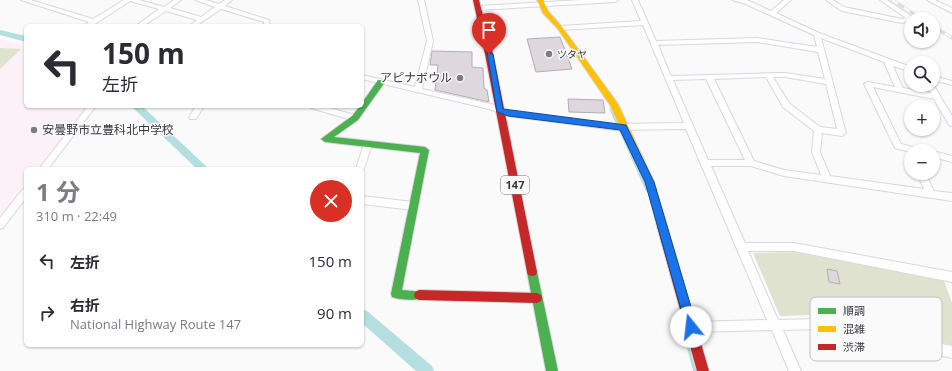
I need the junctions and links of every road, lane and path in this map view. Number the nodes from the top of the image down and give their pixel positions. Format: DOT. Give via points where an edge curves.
graph roads {
  1 [pos="24,0"];
  2 [pos="128,0"];
  3 [pos="132,0"];
  4 [pos="178,0"];
  5 [pos="198,0"];
  6 [pos="229,0"];
  7 [pos="421,0"];
  8 [pos="615,0"];
  9 [pos="635,0"];
  10 [pos="734,0"];
  11 [pos="744,0"];
  12 [pos="788,0"];
  13 [pos="829,0"];
  14 [pos="883,0"];
  15 [pos="930,0"];
  16 [pos="541,2"];
  17 [pos="477,4"];
  18 [pos="219,7"];
  19 [pos="165,9"];
  20 [pos="952,11"];
  21 [pos="771,14"];
  22 [pos="202,19"];
  23 [pos="93,21"];
  24 [pos="645,23"];
  25 [pos="89,24"];
  26 [pos="142,24"];
  27 [pos="195,24"];
  28 [pos="267,24"];
  29 [pos="560,28"];
  30 [pos="817,34"];
  31 [pos="654,43"];
  32 [pos="820,50"];
  33 [pos="886,61"];
  34 [pos="904,67"];
  35 [pos="768,75"];
  36 [pos="709,77"];
  37 [pos="364,78"];
  38 [pos="670,78"];
  39 [pos="940,80"];
  40 [pos="381,82"];
  41 [pos="830,82"];
  42 [pos="952,83"];
  43 [pos="900,90"];
  44 [pos="418,91"];
  45 [pos="934,92"];
  46 [pos="937,97"];
  47 [pos="364,106"];
  48 [pos="90,108"];
  49 [pos="199,108"];
  50 [pos="321,108"];
  51 [pos="362,108"];
  52 [pos="500,110"];
  53 [pos="192,117"];
  54 [pos="355,118"];
  55 [pos="952,124"];
  56 [pos="690,126"];
  57 [pos="623,127"];
  58 [pos="818,130"];
  59 [pos="368,144"];
  60 [pos="904,148"];
  61 [pos="940,155"];
  62 [pos="952,158"];
  63 [pos="706,163"];
  64 [pos="751,163"];
  65 [pos="45,167"];
  66 [pos="361,167"];
  67 [pos="827,179"];
  68 [pos="924,180"];
  69 [pos="930,193"];
  70 [pos="24,194"];
  71 [pos="952,197"];
  72 [pos="364,200"];
  73 [pos="414,206"];
  74 [pos="0,225"];
  75 [pos="742,247"];
  76 [pos="952,277"];
  77 [pos="537,298"];
  78 [pos="776,324"];
  79 [pos="810,324"];
  80 [pos="691,327"];
  81 [pos="942,350"];
  82 [pos="952,352"];
  83 [pos="552,371"];
  84 [pos="703,371"];
  85 [pos="795,371"];
  1 -- 23 [label="street"];
  2 -- 23 [label="street"];
  3 -- 19 [label="street"];
  4 -- 19 [label="street"];
  5 -- 18 [label="street"];
  6 -- 18 [label="street"];
  7 -- 44 [label="street" via="430,41"];
  8 -- 16 [label="street"];
  9 -- 24 [label="street"];
  10 -- 11 [label="street"];
  11 -- 21 [label="street"];
  12 -- 21 [label="street"];
  13 -- 14 [label="street" via="842,9 902,21 911,18"];
  15 -- 20 [label="street"];
  16 -- 17 [label="street"];
  16 -- 29 [label="main road" via="545,12"];
  17 -- 52 [label="main road, 147"];
  18 -- 22 [label="street"];
  18 -- 28 [label="street" via="267,21"];
  19 -- 22 [label="street"];
  19 -- 26 [label="street"];
  21 -- 30 [label="street"];
  22 -- 27 [label="street"];
  23 -- 25 [label="street"];
  24 -- 29 [label="street"];
  24 -- 31 [label="street"];
  29 -- 57 [label="main road" via="614,104"];
  30 -- 32 [label="street"];
  30 -- 33 [label="street"];
  31 -- 32 [label="street" via="756,40"];
  31 -- 38 [label="street"];
  32 -- 41 [label="street"];
  33 -- 34 [label="street"];
  33 -- 43 [label="street"];
  35 -- 36 [label="street"];
  35 -- 41 [label="street"];
  35 -- 58 [label="street" via="786,105"];
  36 -- 38 [label="street"];
  36 -- 64 [label="street"];
  37 -- 40 [label="street"];
  38 -- 56 [label="street"];
  39 -- 42 [label="street"];
  40 -- 44 [label="street"];
  40 -- 47 [label="main road"];
  41 -- 58 [label="street" via="842,133"];
  43 -- 46 [label="street"];
  43 -- 60 [label="street" via="868,84 898,146"];
  44 -- 52 [label="street"];
  45 -- 46 [label="street"];
  46 -- 55 [label="street"];
  48 -- 65 [label="street"];
  49 -- 53 [label="street"];
  50 -- 54 [label="street"];
  51 -- 54 [label="main road"];
  52 -- 57 [label="street"];
  52 -- 77 [label="main road, 147"];
  54 -- 59 [label="main road" via="325,139"];
  56 -- 57 [label="street"];
  56 -- 63 [label="street"];
  57 -- 80 [label="main road" via="650,182"];
  58 -- 67 [label="street" via="816,152"];
  59 -- 66 [label="street"];
  59 -- 73 [label="main road" via="425,150"];
  61 -- 62 [label="street"];
  63 -- 64 [label="street"];
  63 -- 75 [label="street"];
  64 -- 67 [label="street" via="784,173"];
  67 -- 69 [label="street"];
  68 -- 69 [label="street"];
  69 -- 71 [label="street"];
  70 -- 74 [label="street"];
  72 -- 73 [label="street"];
  73 -- 77 [label="main road" via="396,294"];
  75 -- 76 [label="street" via="794,248"];
  75 -- 78 [label="street"];
  77 -- 83 [label="main road, 147"];
  78 -- 79 [label="street"];
  78 -- 80 [label="street"];
  78 -- 85 [label="street"];
  80 -- 84 [label="main road"];
  81 -- 82 [label="street"];
}
